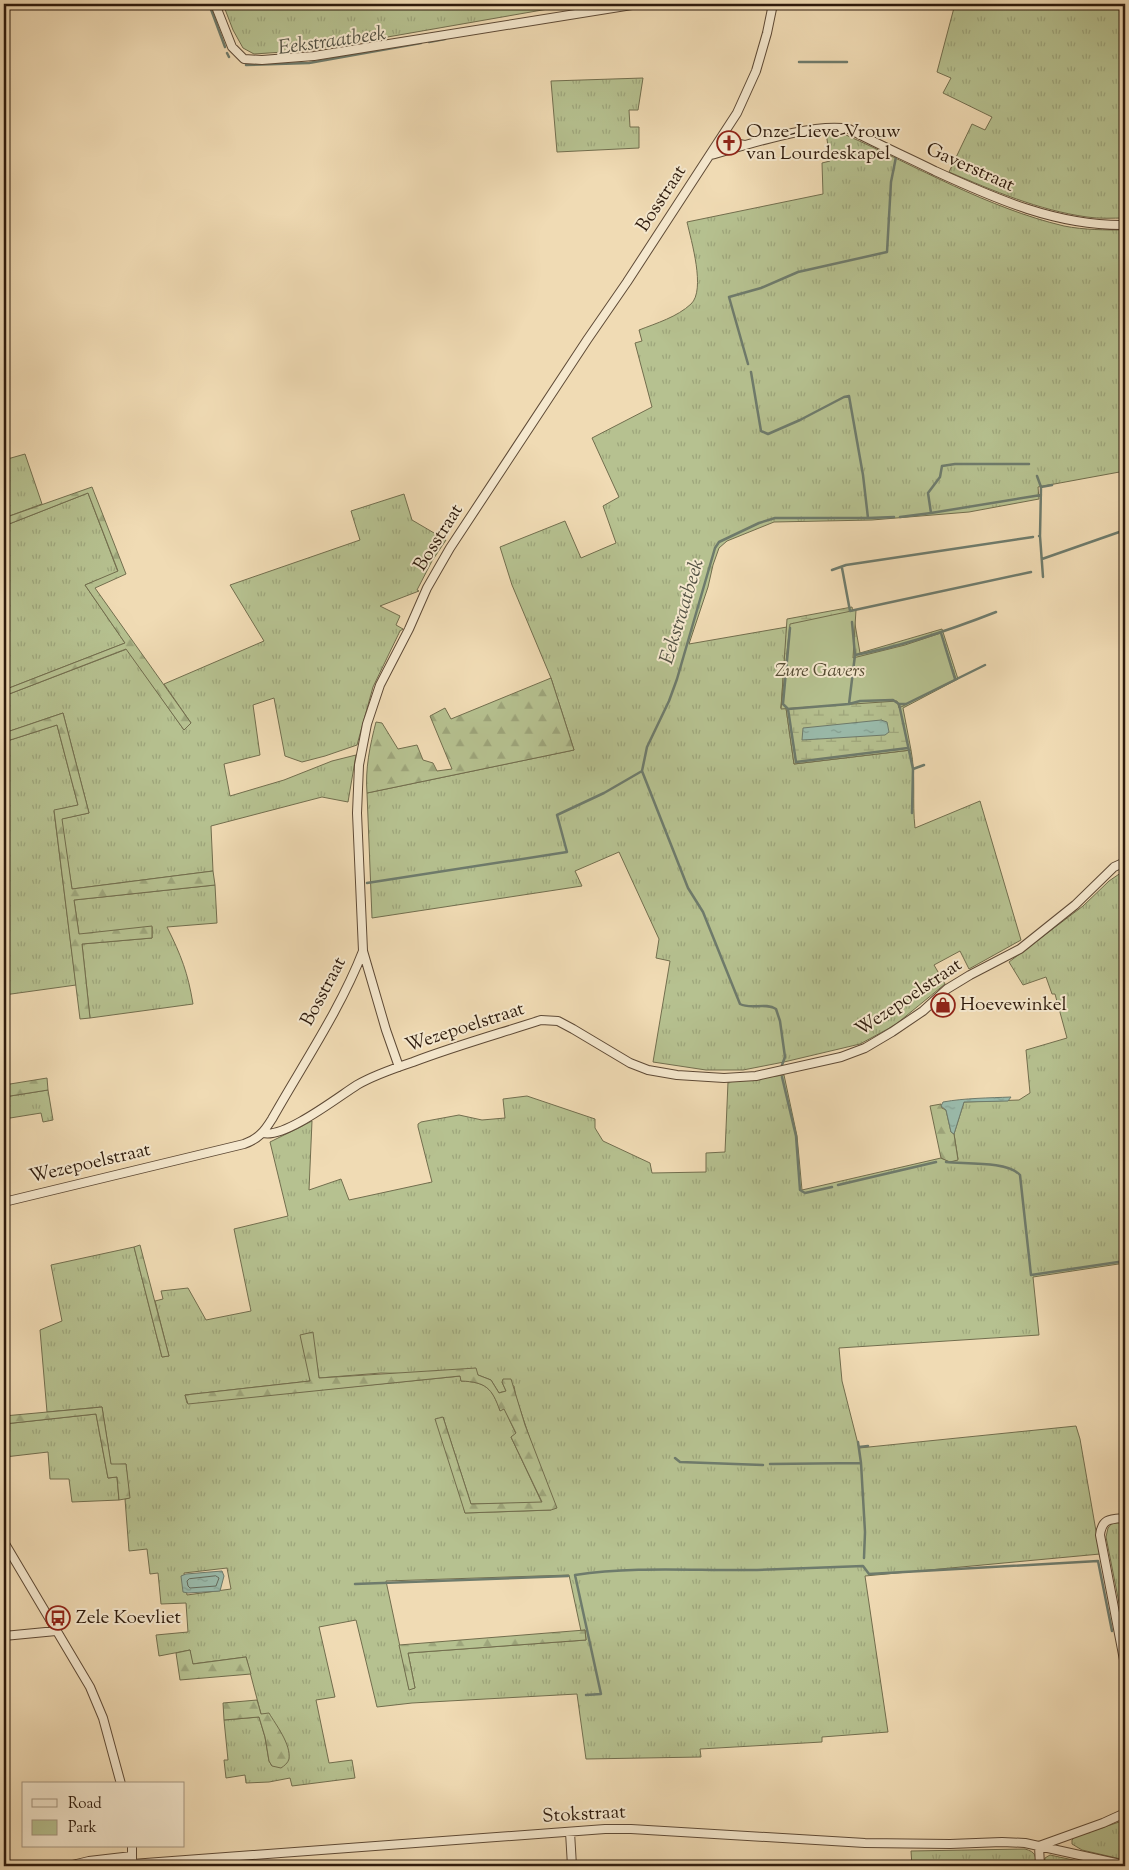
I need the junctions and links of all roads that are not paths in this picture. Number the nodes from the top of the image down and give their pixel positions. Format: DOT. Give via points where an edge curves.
graph roads {
  1 [pos="215,4"];
  2 [pos="638,4"];
  3 [pos="773,4"];
  4 [pos="724,134"];
  5 [pos="749,145"];
  6 [pos="711,154"];
  7 [pos="1125,225"];
  8 [pos="1125,862"];
  9 [pos="363,952"];
  10 [pos="399,1067"];
  11 [pos="263,1133"];
  12 [pos="4,1202"];
  13 [pos="1125,1518"];
  14 [pos="4,1542"];
  15 [pos="56,1631"];
  16 [pos="4,1636"];
  17 [pos="1125,1664"];
  18 [pos="120,1782"];
  19 [pos="1125,1813"];
  20 [pos="570,1832"];
  21 [pos="1039,1846"];
  22 [pos="132,1848"];
  23 [pos="132,1862"];
  24 [pos="1125,1865"];
  25 [pos="68,1866"];
  26 [pos="572,1866"];
  27 [pos="1040,1866"];
  1 -- 2 [label="street" via="232,47 244,60 314,56"];
  3 -- 4 [label="street, Bosstraat" via="756,71"];
  4 -- 5 [label="street" via="739,144"];
  4 -- 6 [label="street, Bosstraat"];
  5 -- 6 [label="street, Gaverstraat"];
  5 -- 7 [label="street, Gaverstraat" via="838,126 1013,205 1071,220"];
  6 -- 9 [label="street, Bosstraat" via="450,548 380,685 367,724 359,765 357,813"];
  8 -- 10 [label="street, Wezepoelstraat" via="1114,867 1075,905 1020,949 947,989 923,1011 886,1036 842,1057 756,1076 677,1075 630,1063 558,1021 541,1020"];
  9 -- 10 [label="street"];
  9 -- 11 [label="street, Bosstraat" via="338,1005"];
  10 -- 11 [label="street, Wezepoelstraat" via="359,1084 282,1130 273,1134"];
  11 -- 12 [label="street, Wezepoelstraat" via="245,1144"];
  13 -- 17 [label="street" via="1104,1523 1100,1535"];
  14 -- 15 [label="street"];
  15 -- 16 [label="street"];
  15 -- 18 [label="street" via="90,1687 103,1718"];
  19 -- 21 [label="street"];
  20 -- 21 [label="street, Stokstraat" via="631,1829 866,1843 1002,1842"];
  20 -- 23 [label="street, Stokstraat" via="255,1857"];
  20 -- 26 [label="street"];
  21 -- 24 [label="street, Stokstraat"];
  21 -- 27 [label="street"];
  22 -- 23 [label="street"];
  23 -- 25 [label="street, Stokstraat" via="89,1861"];
}
